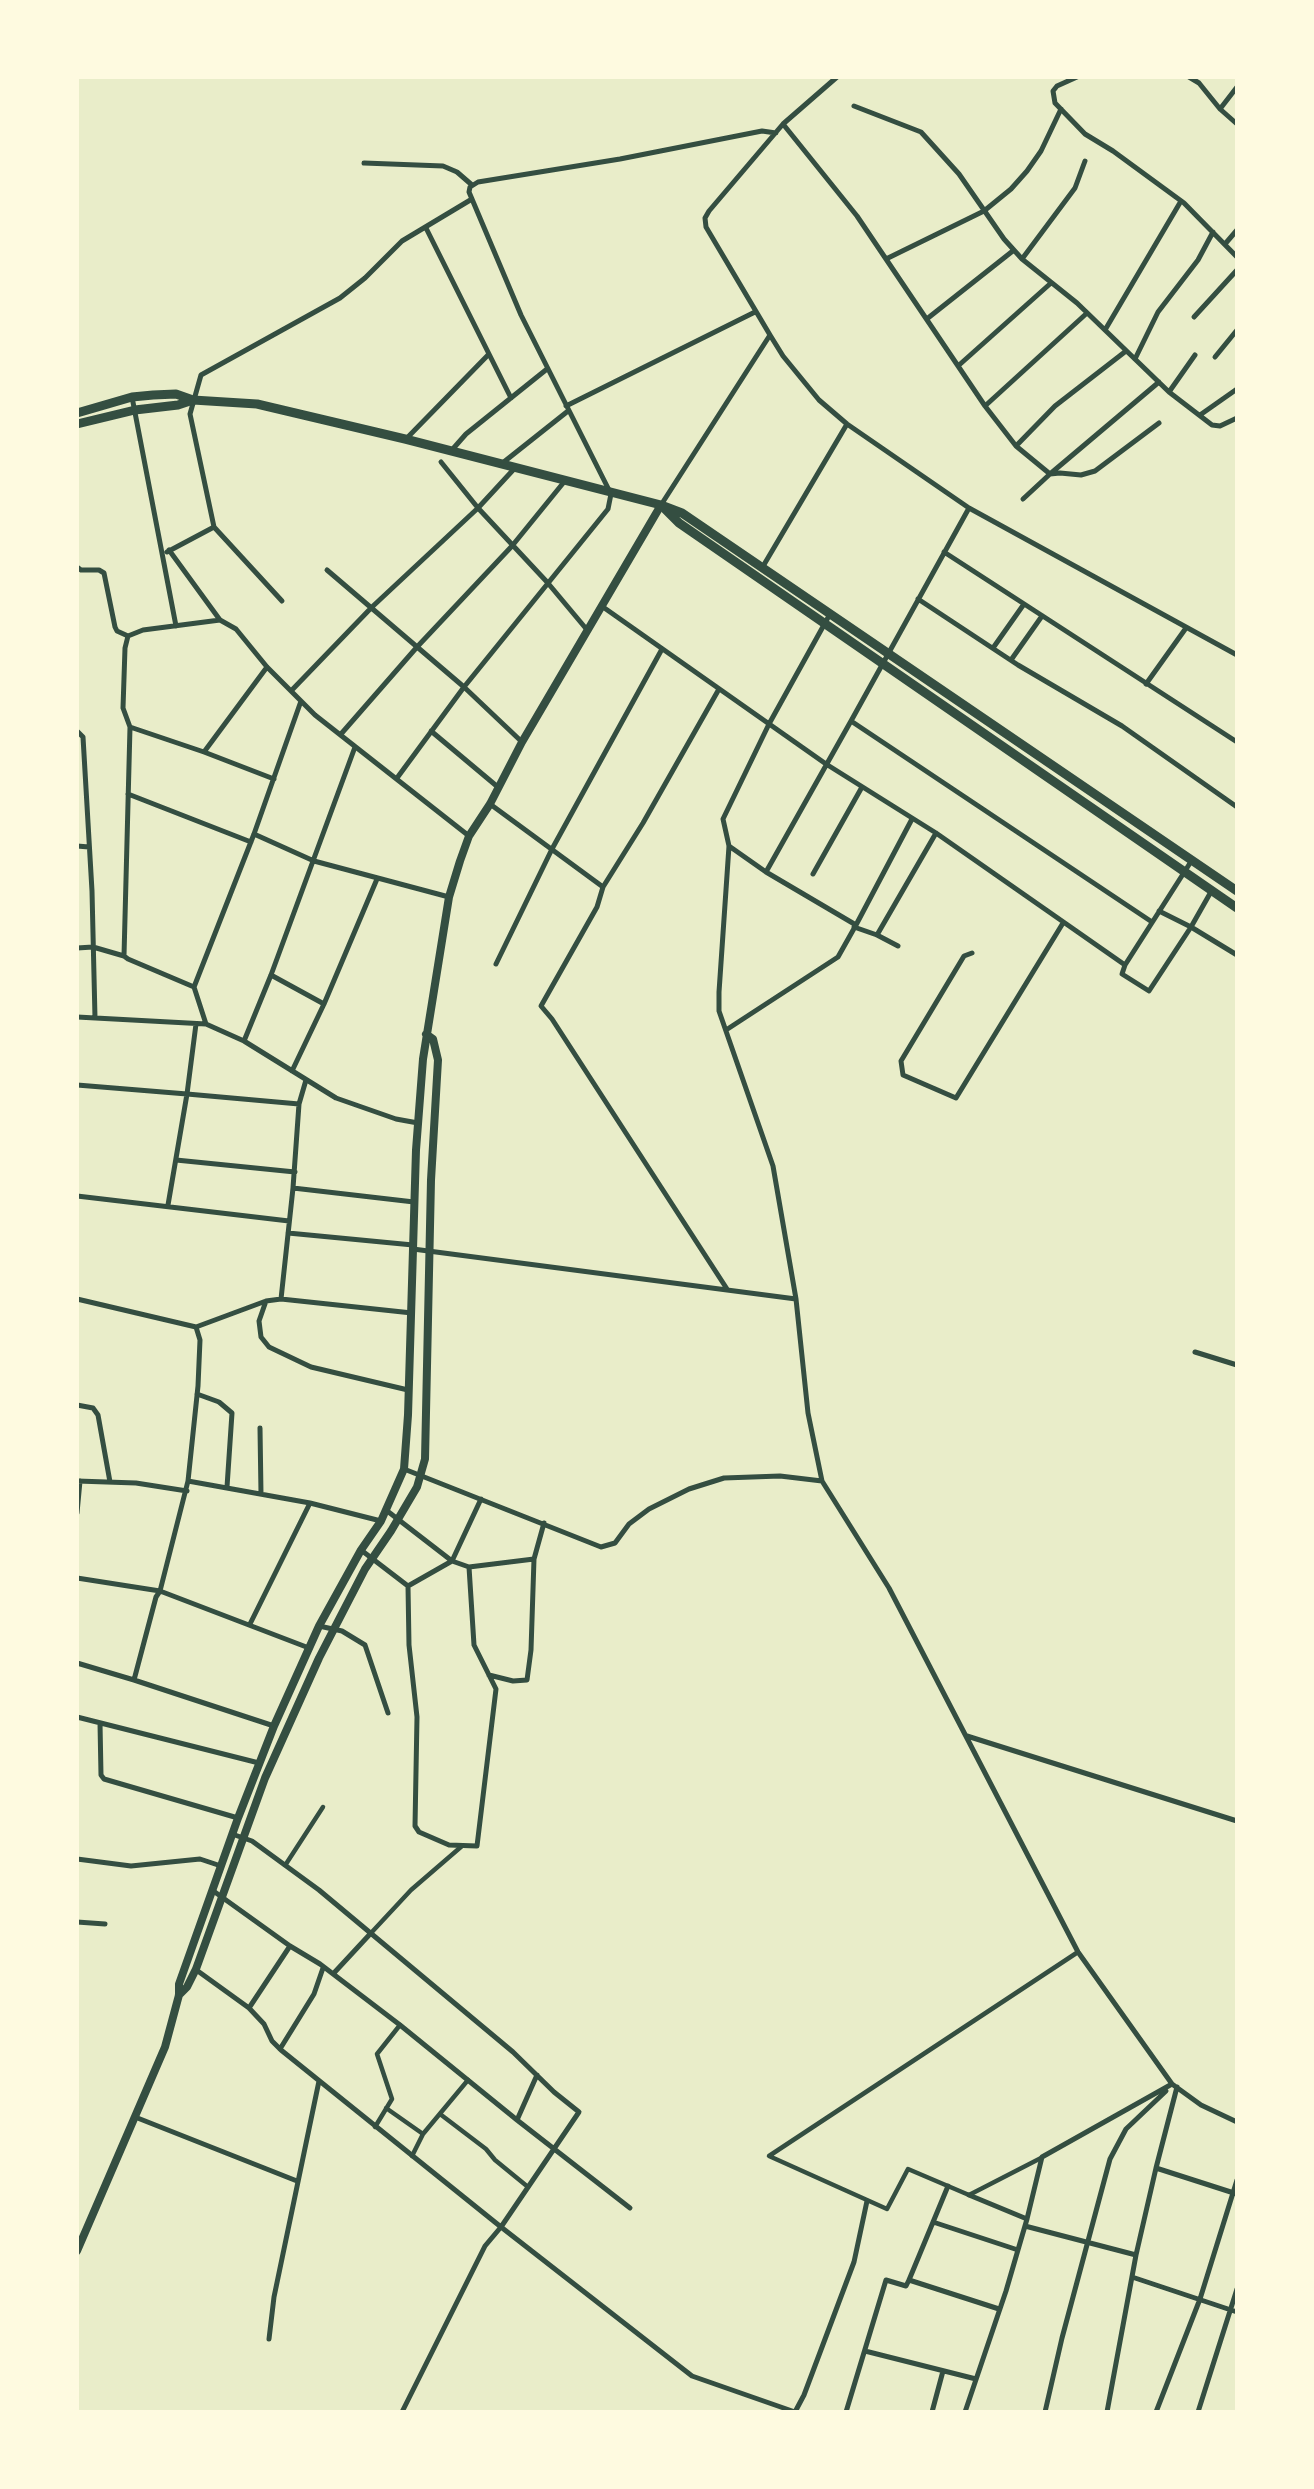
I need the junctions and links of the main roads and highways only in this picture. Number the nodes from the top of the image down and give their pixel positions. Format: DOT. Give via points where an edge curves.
graph roads {
  1 [pos="193,400"];
  2 [pos="77,414"];
  3 [pos="77,424"];
  4 [pos="662,505"];
  5 [pos="827,618"];
  6 [pos="1237,891"];
  7 [pos="1237,908"];
  8 [pos="426,1034"];
  9 [pos="179,1995"];
  10 [pos="77,2250"];
  1 -- 2 [label="main road" via="176,394 132,397"];
  1 -- 3 [label="main road"];
  1 -- 4 [label="main road" via="257,404"];
  4 -- 5 [label="main road" via="680,523"];
  4 -- 5 [label="main road" via="686,514"];
  4 -- 8 [label="main road" via="469,836 449,897"];
  5 -- 6 [label="main road" via="888,653"];
  5 -- 7 [label="main road" via="882,663"];
  8 -- 9 [label="main road" via="404,1469 381,1521 319,1626 274,1726 212,1890"];
  8 -- 9 [label="main road" via="433,1039 438,1060 425,1459 416,1487 334,1629 265,1778 196,1969"];
  9 -- 10 [label="main road" via="165,2046"];
}
